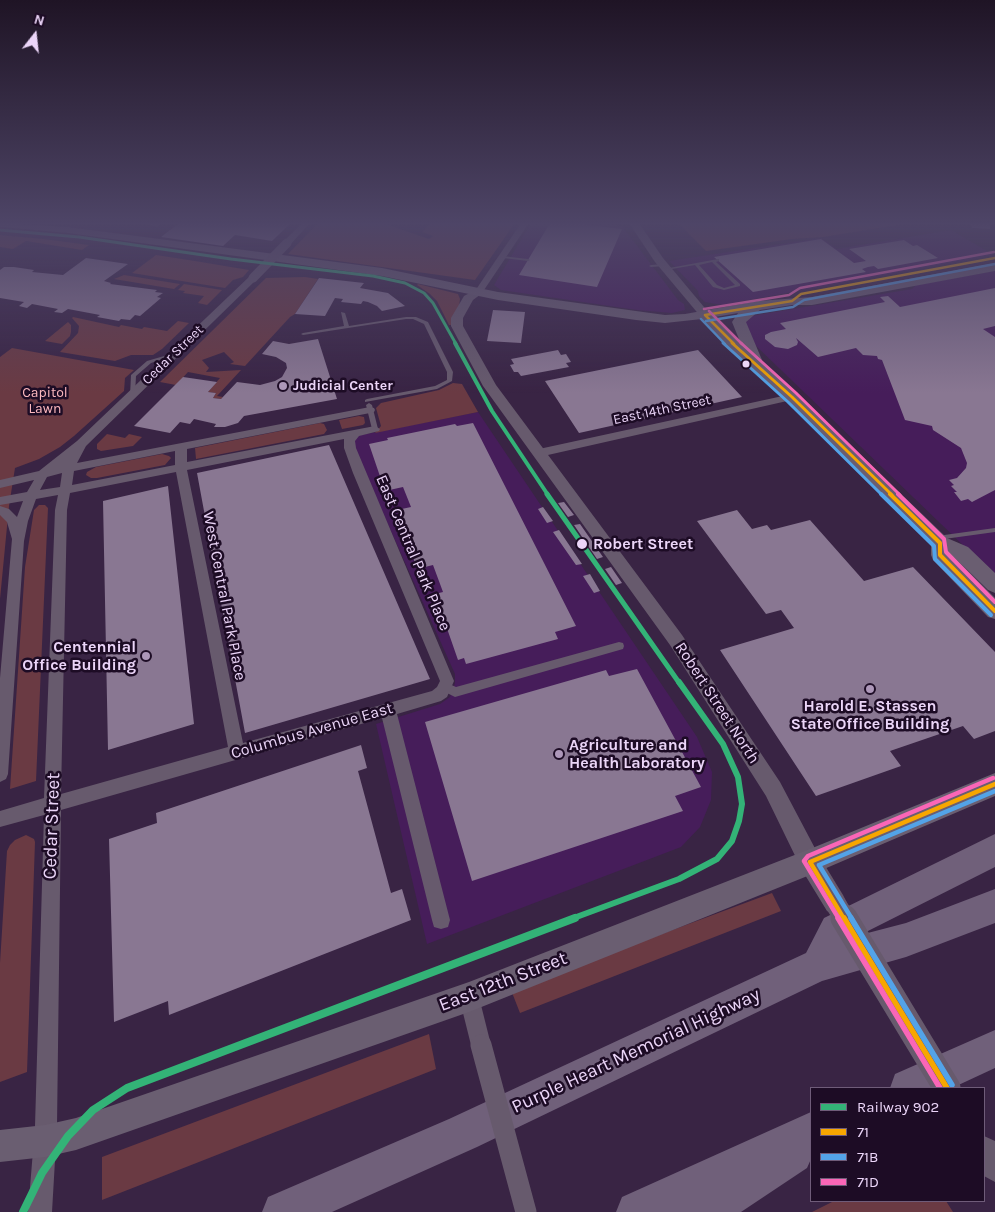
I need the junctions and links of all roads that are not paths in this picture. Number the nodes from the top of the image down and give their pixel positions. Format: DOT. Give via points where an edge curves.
graph roads {
  1 [pos="250,280"];
  2 [pos="421,280"];
  3 [pos="487,280"];
  4 [pos="675,280"];
  5 [pos="709,280"];
  6 [pos="733,280"];
  7 [pos="879,280"];
  8 [pos="927,280"];
  9 [pos="479,291"];
  10 [pos="792,300"];
  11 [pos="758,305"];
  12 [pos="343,313"];
  13 [pos="705,315"];
  14 [pos="347,328"];
  15 [pos="303,334"];
  16 [pos="757,364"];
  17 [pos="792,397"];
  18 [pos="368,405"];
  19 [pos="334,417"];
  20 [pos="375,429"];
  21 [pos="354,433"];
  22 [pos="339,436"];
  23 [pos="81,444"];
  24 [pos="181,447"];
  25 [pos="539,453"];
  26 [pos="181,467"];
  27 [pos="69,468"];
  28 [pos="43,474"];
  29 [pos="0,484"];
  30 [pos="65,490"];
  31 [pos="32,494"];
  32 [pos="0,501"];
  33 [pos="0,510"];
  34 [pos="995,530"];
  35 [pos="18,541"];
  36 [pos="937,541"];
  37 [pos="995,585"];
  38 [pos="995,611"];
  39 [pos="619,646"];
  40 [pos="445,687"];
  41 [pos="388,710"];
  42 [pos="237,752"];
  43 [pos="0,774"];
  44 [pos="995,784"];
  45 [pos="53,804"];
  46 [pos="0,819"];
  47 [pos="995,850"];
  48 [pos="810,862"];
  49 [pos="995,906"];
  50 [pos="441,920"];
  51 [pos="818,965"];
  52 [pos="469,996"];
  53 [pos="995,1049"];
  54 [pos="911,1087"];
  55 [pos="946,1087"];
  56 [pos="810,1133"];
  57 [pos="45,1141"];
  58 [pos="810,1143"];
  59 [pos="0,1146"];
  60 [pos="985,1152"];
  61 [pos="995,1168"];
  62 [pos="690,1202"];
  63 [pos="40,1212"];
  64 [pos="283,1212"];
  65 [pos="526,1212"];
  66 [pos="632,1212"];
  67 [pos="637,1212"];
  1 -- 23 [label="street, Cedar Street, bridge"];
  2 -- 9 [label="main road"];
  3 -- 9 [label="street, Robert Street North"];
  4 -- 13 [label="street"];
  5 -- 6 [label="lane" via="715,286 724,288 738,285"];
  7 -- 10 [label="main road" via="801,294"];
  8 -- 10 [label="main road" via="812,301"];
  9 -- 13 [label="main road" via="636,316 665,319"];
  9 -- 25 [label="street, Robert Street North" via="468,298 457,318 458,326 490,386"];
  10 -- 11 [label="main road"];
  11 -- 13 [label="main road"];
  11 -- 16 [label="main road" via="742,316 740,322"];
  12 -- 14 [label="lane"];
  13 -- 16 [label="main road"];
  14 -- 15 [label="lane"];
  14 -- 18 [label="lane" via="406,318 422,320 450,372 444,385"];
  16 -- 17 [label="main road"];
  17 -- 25 [label="street, East 14th Street"];
  17 -- 36 [label="main road"];
  18 -- 19 [label="street"];
  18 -- 20 [label="lane"];
  19 -- 22 [label="street"];
  19 -- 24 [label="street"];
  20 -- 21 [label="street"];
  21 -- 22 [label="street"];
  21 -- 40 [label="street, East Central Park Place" via="349,440 350,448 446,675"];
  22 -- 26 [label="street"];
  23 -- 27 [label="street, Cedar Street"];
  23 -- 28 [label="street, Cedar Street"];
  24 -- 26 [label="street, West Central Park Place"];
  24 -- 27 [label="street"];
  25 -- 48 [label="street, Robert Street North" via="681,648 774,789"];
  26 -- 30 [label="street"];
  26 -- 42 [label="street, West Central Park Place"];
  27 -- 28 [label="street"];
  27 -- 30 [label="street, Cedar Street"];
  28 -- 29 [label="street"];
  28 -- 31 [label="street, Cedar Street"];
  30 -- 31 [label="street"];
  30 -- 45 [label="street, Cedar Street" via="61,510"];
  31 -- 32 [label="street"];
  31 -- 35 [label="street, Cedar Street"];
  33 -- 35 [label="street" via="13,520"];
  34 -- 36 [label="lane" via="981,530"];
  35 -- 43 [label="street, Cedar Street"];
  36 -- 37 [label="main road" via="961,552"];
  36 -- 38 [label="main road" via="940,554"];
  39 -- 40 [label="street" via="455,692"];
  40 -- 41 [label="street, Columbus Avenue East" via="436,696"];
  41 -- 42 [label="street, Columbus Avenue East"];
  41 -- 50 [label="street"];
  42 -- 45 [label="street, Columbus Avenue East"];
  44 -- 48 [label="main road, East 12th Street"];
  45 -- 46 [label="street, Columbus Avenue East"];
  45 -- 57 [label="street, Cedar Street"];
  47 -- 51 [label="highway" via="836,930"];
  48 -- 52 [label="main road, East 12th Street"];
  48 -- 55 [label="street, Robert Street North, bridge"];
  49 -- 51 [label="highway, Purple Heart Memorial Highway" via="906,940"];
  51 -- 64 [label="highway, Purple Heart Memorial Highway" via="463,1133"];
  52 -- 57 [label="main road, East 12th Street" via="76,1134"];
  52 -- 65 [label="street, bridge"];
  53 -- 54 [label="highway"];
  56 -- 62 [label="highway"];
  57 -- 59 [label="main road, East 12th Street"];
  57 -- 63 [label="street, Cedar Street"];
  58 -- 62 [label="highway"];
  60 -- 61 [label="street"];
  62 -- 66 [label="highway"];
  62 -- 67 [label="highway"];
}
